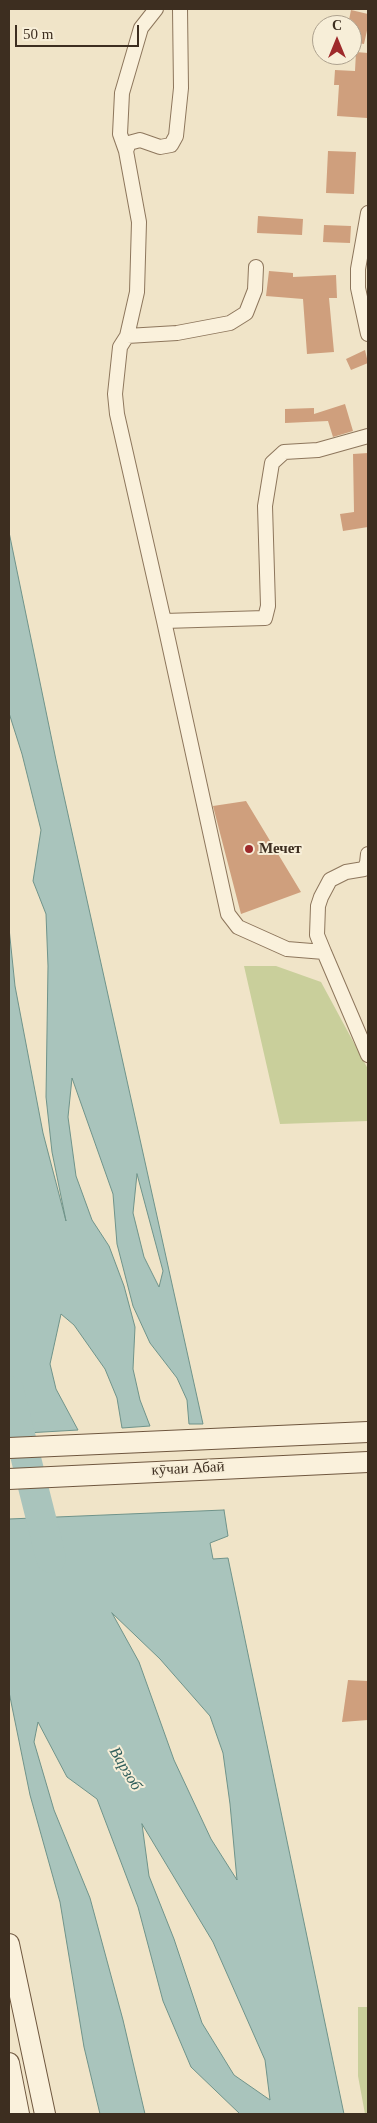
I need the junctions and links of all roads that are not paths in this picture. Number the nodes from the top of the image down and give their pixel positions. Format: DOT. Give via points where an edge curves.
graph roads {
  1 [pos="156,9"];
  2 [pos="180,9"];
  3 [pos="126,151"];
  4 [pos="368,213"];
  5 [pos="366,236"];
  6 [pos="256,267"];
  7 [pos="368,334"];
  8 [pos="128,336"];
  9 [pos="368,436"];
  10 [pos="164,621"];
  11 [pos="368,854"];
  12 [pos="324,952"];
  13 [pos="368,1055"];
  14 [pos="368,1432"];
  15 [pos="9,1448"];
  16 [pos="368,1462"];
  17 [pos="9,1479"];
  18 [pos="9,1944"];
  19 [pos="9,2063"];
  20 [pos="19,2114"];
  21 [pos="45,2114"];
  1 -- 3 [label="street" via="141,28 122,93 120,134"];
  2 -- 3 [label="street" via="181,88 176,136 170,145 160,147 140,140 129,143"];
  3 -- 8 [label="street" via="139,222 137,292"];
  4 -- 5 [label="street"];
  5 -- 7 [label="street" via="358,269 358,288"];
  6 -- 8 [label="street" via="255,290 246,313 230,323 177,333"];
  8 -- 10 [label="street" via="120,347 116,414"];
  9 -- 10 [label="street" via="318,450 284,452 272,463 265,506 268,606 265,618"];
  10 -- 12 [label="street" via="228,914 238,927 287,949"];
  11 -- 12 [label="street" via="364,869 346,872 330,880 322,897 318,906 317,935"];
  12 -- 13 [label="street"];
  14 -- 15 [label="main road, кӯчаи Абаӣ"];
  16 -- 17 [label="main road, кӯчаи Абаӣ"];
  18 -- 21 [label="main road"];
  19 -- 20 [label="main road"];
}
